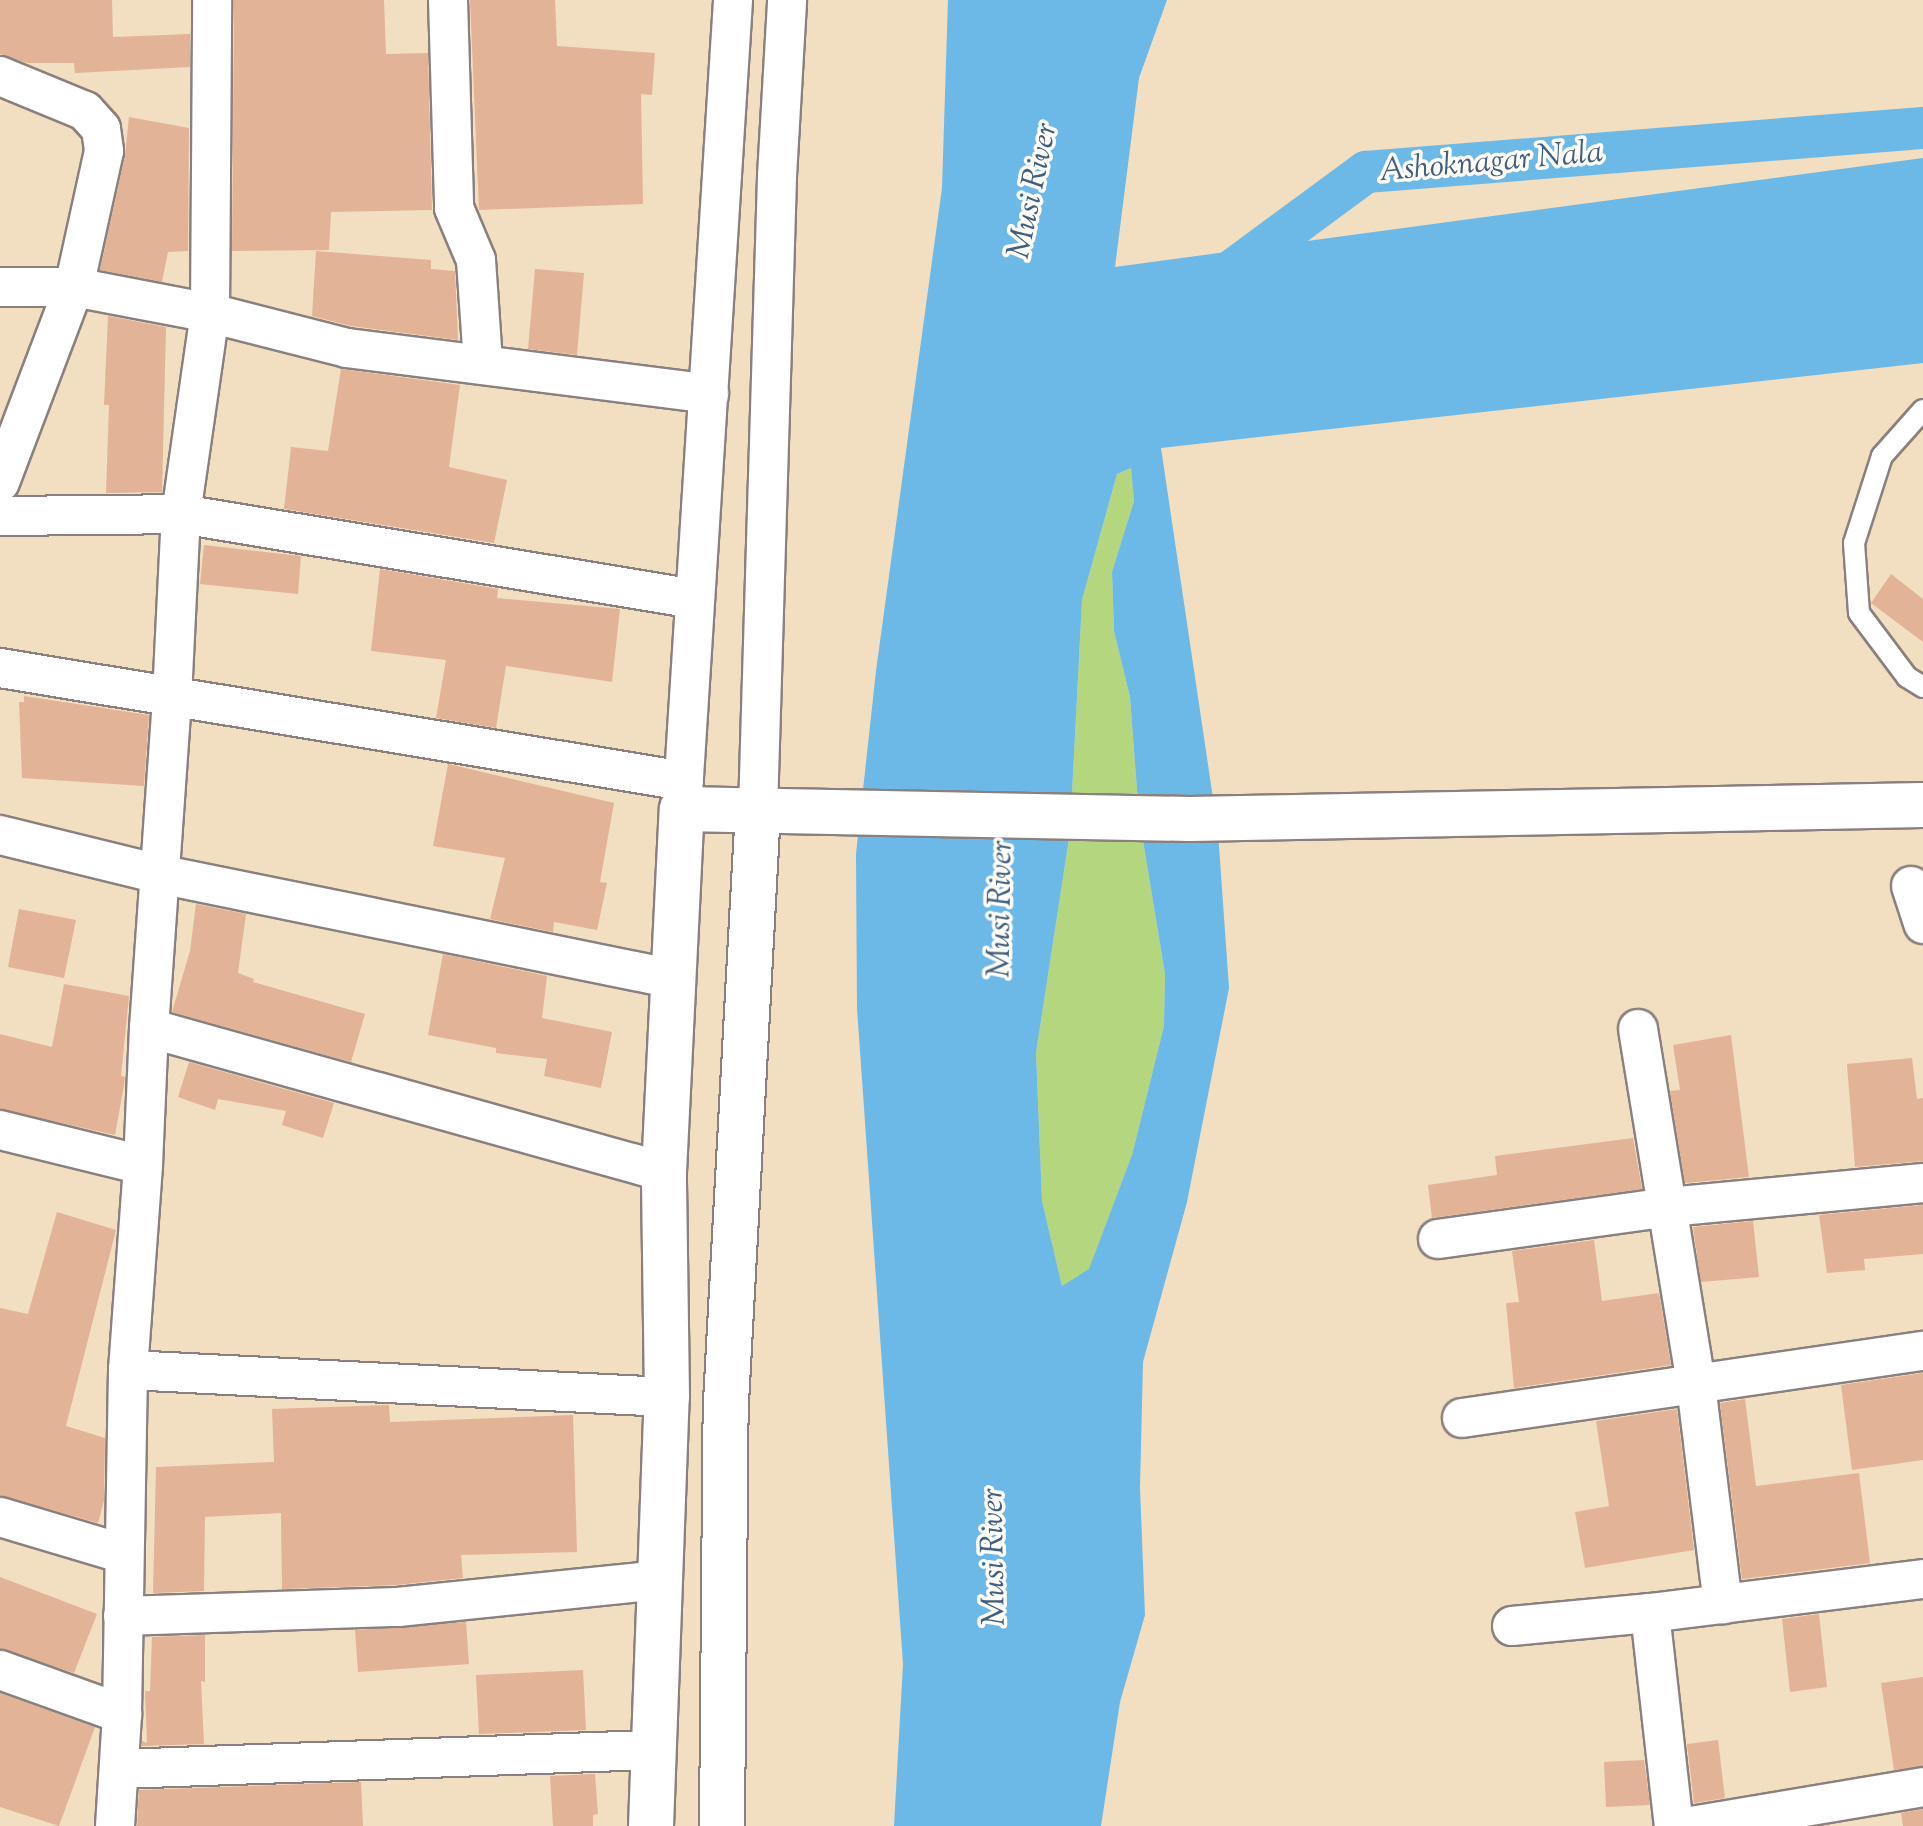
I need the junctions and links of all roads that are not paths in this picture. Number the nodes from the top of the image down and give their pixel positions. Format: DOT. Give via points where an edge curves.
graph roads {
  1 [pos="212,0"];
  2 [pos="448,0"];
  3 [pos="733,0"];
  4 [pos="787,0"];
  5 [pos="0,76"];
  6 [pos="0,287"];
  7 [pos="74,287"];
  8 [pos="210,313"];
  9 [pos="483,364"];
  10 [pos="709,394"];
  11 [pos="1923,410"];
  12 [pos="0,482"];
  13 [pos="181,514"];
  14 [pos="0,516"];
  15 [pos="695,599"];
  16 [pos="0,668"];
  17 [pos="1923,687"];
  18 [pos="172,697"];
  19 [pos="683,795"];
  20 [pos="1923,805"];
  21 [pos="758,810"];
  22 [pos="0,835"];
  23 [pos="159,874"];
  24 [pos="1911,886"];
  25 [pos="1923,924"];
  26 [pos="674,979"];
  27 [pos="149,1028"];
  28 [pos="1638,1029"];
  29 [pos="0,1130"];
  30 [pos="143,1165"];
  31 [pos="664,1172"];
  32 [pos="1923,1183"];
  33 [pos="1669,1207"];
  34 [pos="1438,1239"];
  35 [pos="1923,1351"];
  36 [pos="128,1370"];
  37 [pos="1696,1385"];
  38 [pos="667,1397"];
  39 [pos="1462,1418"];
  40 [pos="0,1517"];
  41 [pos="124,1554"];
  42 [pos="1923,1579"];
  43 [pos="659,1580"];
  44 [pos="1723,1604"];
  45 [pos="1650,1613"];
  46 [pos="123,1616"];
  47 [pos="1512,1626"];
  48 [pos="0,1670"];
  49 [pos="122,1714"];
  50 [pos="652,1750"];
  51 [pos="120,1769"];
  52 [pos="1923,1787"];
  53 [pos="1811,1816"];
  54 [pos="115,1826"];
  55 [pos="651,1826"];
  56 [pos="722,1826"];
  57 [pos="1674,1826"];
  58 [pos="1691,1826"];
  1 -- 8 [label="street"];
  2 -- 9 [label="street" via="454,208 476,260"];
  3 -- 10 [label="street"];
  4 -- 21 [label="street"];
  5 -- 7 [label="street" via="85,111 101,129 104,151"];
  6 -- 7 [label="street"];
  7 -- 8 [label="street"];
  7 -- 12 [label="street"];
  8 -- 9 [label="street" via="347,348"];
  8 -- 13 [label="street"];
  9 -- 10 [label="street"];
  10 -- 15 [label="street"];
  11 -- 17 [label="lane" via="1882,456 1854,543 1859,613 1907,677"];
  13 -- 14 [label="street"];
  13 -- 15 [label="street"];
  13 -- 18 [label="street"];
  15 -- 19 [label="street"];
  16 -- 18 [label="street"];
  18 -- 19 [label="street"];
  18 -- 23 [label="street"];
  19 -- 21 [label="street"];
  19 -- 26 [label="street"];
  20 -- 21 [label="street" via="1190,819"];
  21 -- 56 [label="street" via="726,1402"];
  22 -- 23 [label="street"];
  23 -- 26 [label="street"];
  23 -- 27 [label="street"];
  24 -- 25 [label="street"];
  26 -- 31 [label="street"];
  27 -- 30 [label="street"];
  27 -- 31 [label="street"];
  28 -- 33 [label="street"];
  29 -- 30 [label="street"];
  30 -- 36 [label="street"];
  31 -- 38 [label="street"];
  32 -- 33 [label="street"];
  33 -- 34 [label="street"];
  33 -- 37 [label="street"];
  35 -- 37 [label="street"];
  36 -- 38 [label="street"];
  36 -- 41 [label="street"];
  37 -- 39 [label="street"];
  37 -- 44 [label="street"];
  38 -- 43 [label="street"];
  40 -- 41 [label="street"];
  41 -- 46 [label="street"];
  42 -- 44 [label="street"];
  43 -- 46 [label="street" via="398,1607"];
  43 -- 50 [label="street"];
  44 -- 45 [label="street"];
  45 -- 47 [label="street"];
  45 -- 57 [label="street"];
  46 -- 49 [label="street"];
  48 -- 49 [label="street"];
  49 -- 51 [label="street"];
  50 -- 51 [label="street"];
  50 -- 55 [label="street"];
  51 -- 54 [label="street"];
  52 -- 53 [label="street"];
  53 -- 58 [label="street"];
}
